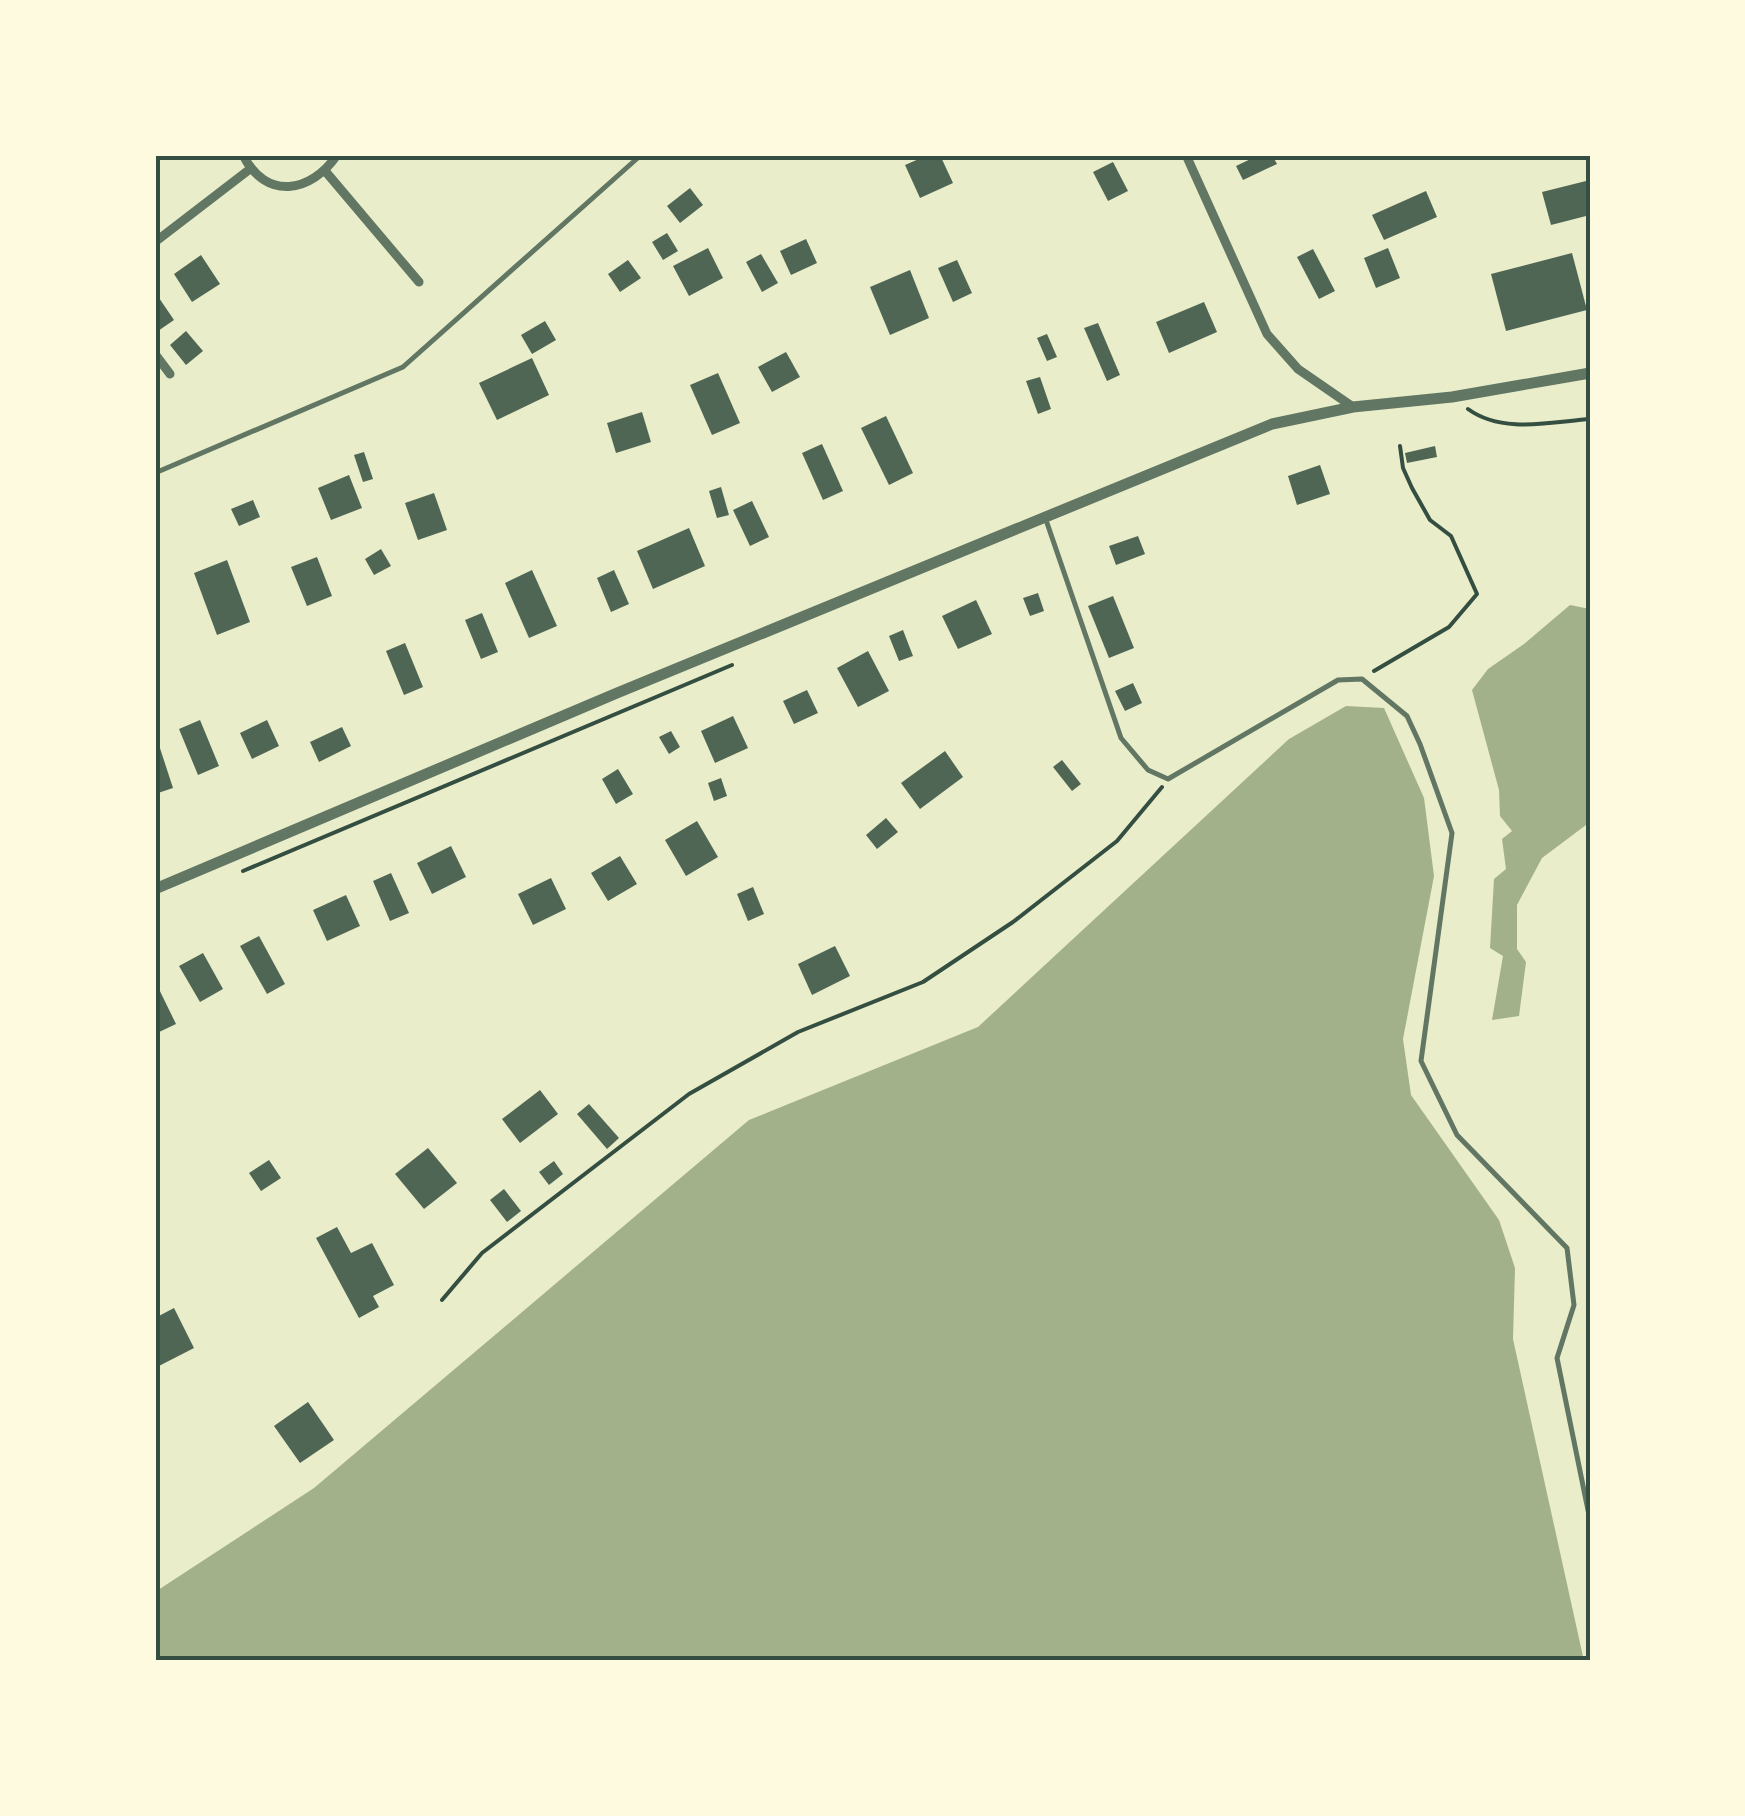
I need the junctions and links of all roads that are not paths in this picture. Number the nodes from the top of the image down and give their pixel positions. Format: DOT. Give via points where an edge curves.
graph roads {
  1 [pos="244,155"];
  2 [pos="337,155"];
  3 [pos="642,155"];
  4 [pos="1186,155"];
  5 [pos="250,169"];
  6 [pos="326,172"];
  7 [pos="155,242"];
  8 [pos="419,282"];
  9 [pos="155,354"];
  10 [pos="1590,373"];
  11 [pos="170,374"];
  12 [pos="1352,407"];
  13 [pos="155,473"];
  14 [pos="1044,516"];
  15 [pos="155,888"];
  16 [pos="1590,1520"];
  1 -- 5 [label="street"];
  2 -- 6 [label="street"];
  3 -- 13 [label="lane" via="403,367"];
  4 -- 12 [label="street" via="1267,334 1298,369"];
  5 -- 6 [label="street" via="286,187"];
  5 -- 7 [label="street"];
  6 -- 8 [label="street"];
  9 -- 11 [label="street"];
  10 -- 12 [label="street"];
  12 -- 14 [label="street" via="1272,424"];
  14 -- 15 [label="street"];
  14 -- 16 [label="lane" via="1120,738 1148,770 1168,779 1338,680 1362,679 1407,716 1452,833 1421,1061 1456,1135 1567,1248 1574,1305 1557,1358"];
}
